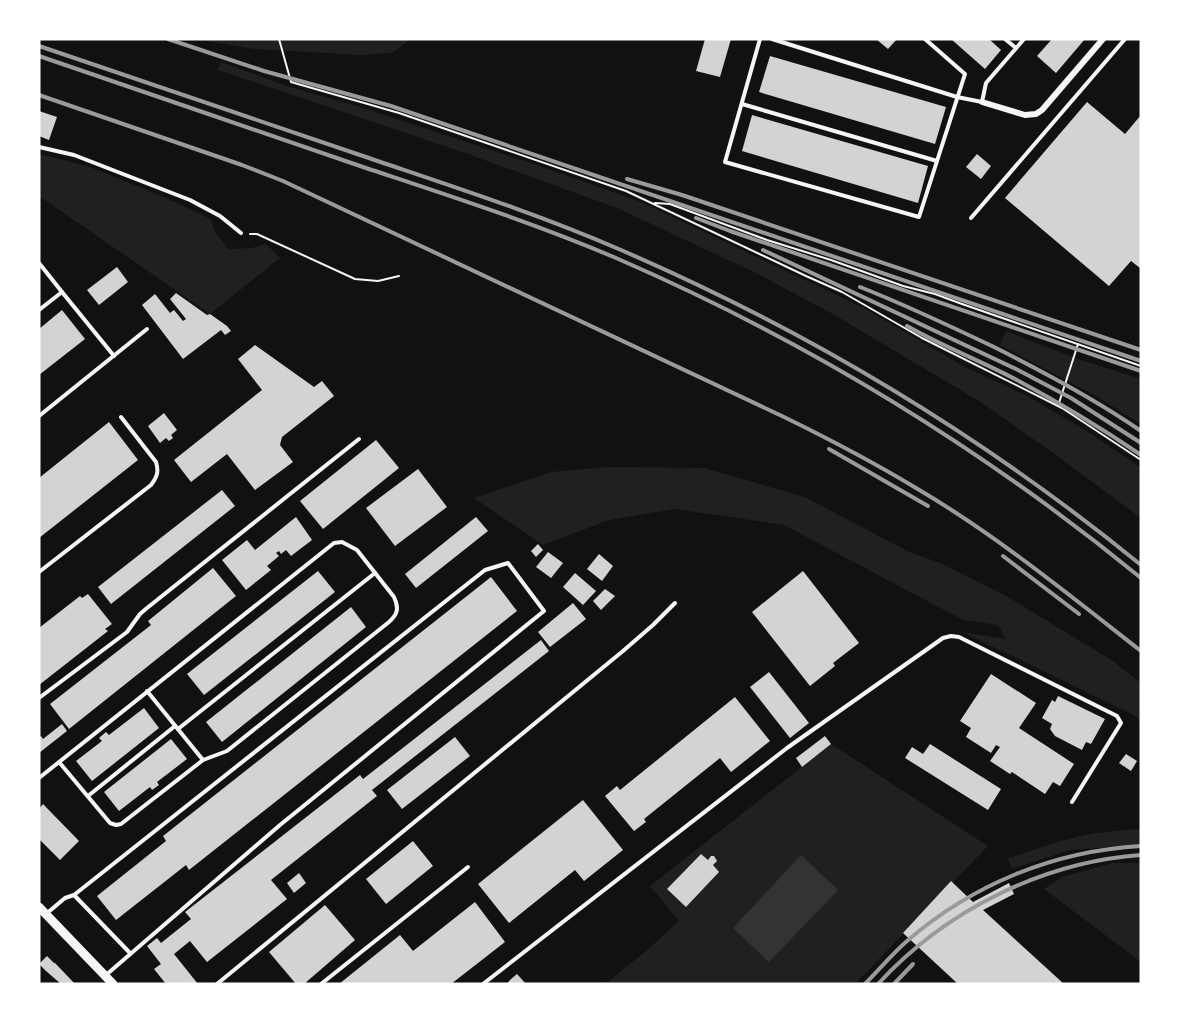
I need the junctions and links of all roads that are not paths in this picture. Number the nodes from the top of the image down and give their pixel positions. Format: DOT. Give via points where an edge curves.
graph roads {
  1 [pos="760,39"];
  2 [pos="772,39"];
  3 [pos="925,39"];
  4 [pos="1005,39"];
  5 [pos="1024,39"];
  6 [pos="1103,39"];
  7 [pos="1125,39"];
  8 [pos="1016,48"];
  9 [pos="957,97"];
  10 [pos="982,102"];
  11 [pos="742,104"];
  12 [pos="39,147"];
  13 [pos="937,161"];
  14 [pos="971,218"];
  15 [pos="241,233"];
  16 [pos="39,263"];
  17 [pos="62,292"];
  18 [pos="39,310"];
  19 [pos="147,329"];
  20 [pos="114,356"];
  21 [pos="39,416"];
  22 [pos="121,417"];
  23 [pos="359,439"];
  24 [pos="39,572"];
  25 [pos="375,573"];
  26 [pos="675,603"];
  27 [pos="147,691"];
  28 [pos="39,698"];
  29 [pos="176,728"];
  30 [pos="202,760"];
  31 [pos="59,762"];
  32 [pos="39,778"];
  33 [pos="88,796"];
  34 [pos="1072,802"];
  35 [pos="468,867"];
  36 [pos="74,895"];
  37 [pos="43,911"];
  38 [pos="130,953"];
  39 [pos="105,976"];
  40 [pos="113,984"];
  41 [pos="217,984"];
  42 [pos="321,984"];
  43 [pos="483,984"];
  1 -- 11 [label="lane"];
  2 -- 9 [label="lane"];
  3 -- 9 [label="lane" via="965,74"];
  4 -- 8 [label="lane"];
  5 -- 8 [label="lane"];
  6 -- 10 [label="street" via="1036,114"];
  7 -- 14 [label="lane"];
  8 -- 10 [label="lane" via="986,83"];
  9 -- 10 [label="lane"];
  9 -- 13 [label="lane"];
  11 -- 13 [label="lane"];
  11 -- 13 [label="lane" via="725,162 919,217"];
  12 -- 15 [label="lane" via="74,155 190,200"];
  16 -- 17 [label="lane"];
  17 -- 18 [label="lane"];
  17 -- 20 [label="lane"];
  19 -- 20 [label="lane"];
  20 -- 21 [label="lane"];
  22 -- 24 [label="lane" via="156,462 156,478"];
  23 -- 28 [label="lane" via="140,614 127,632"];
  25 -- 27 [label="lane" via="357,550 342,542 333,543"];
  25 -- 29 [label="lane"];
  25 -- 30 [label="lane" via="394,597 396,615 226,751"];
  26 -- 41 [label="lane"];
  27 -- 29 [label="lane"];
  27 -- 31 [label="lane"];
  29 -- 30 [label="lane"];
  29 -- 33 [label="lane"];
  30 -- 33 [label="lane" via="121,824 110,823"];
  31 -- 32 [label="lane"];
  31 -- 33 [label="lane"];
  34 -- 43 [label="lane" via="1120,723 1117,716 959,637 943,638 787,748"];
  35 -- 42 [label="lane"];
  36 -- 37 [label="lane"];
  36 -- 38 [label="lane"];
  36 -- 38 [label="lane" via="485,570 508,563 544,610"];
  37 -- 39 [label="street"];
  38 -- 39 [label="lane"];
  39 -- 40 [label="street"];
}
